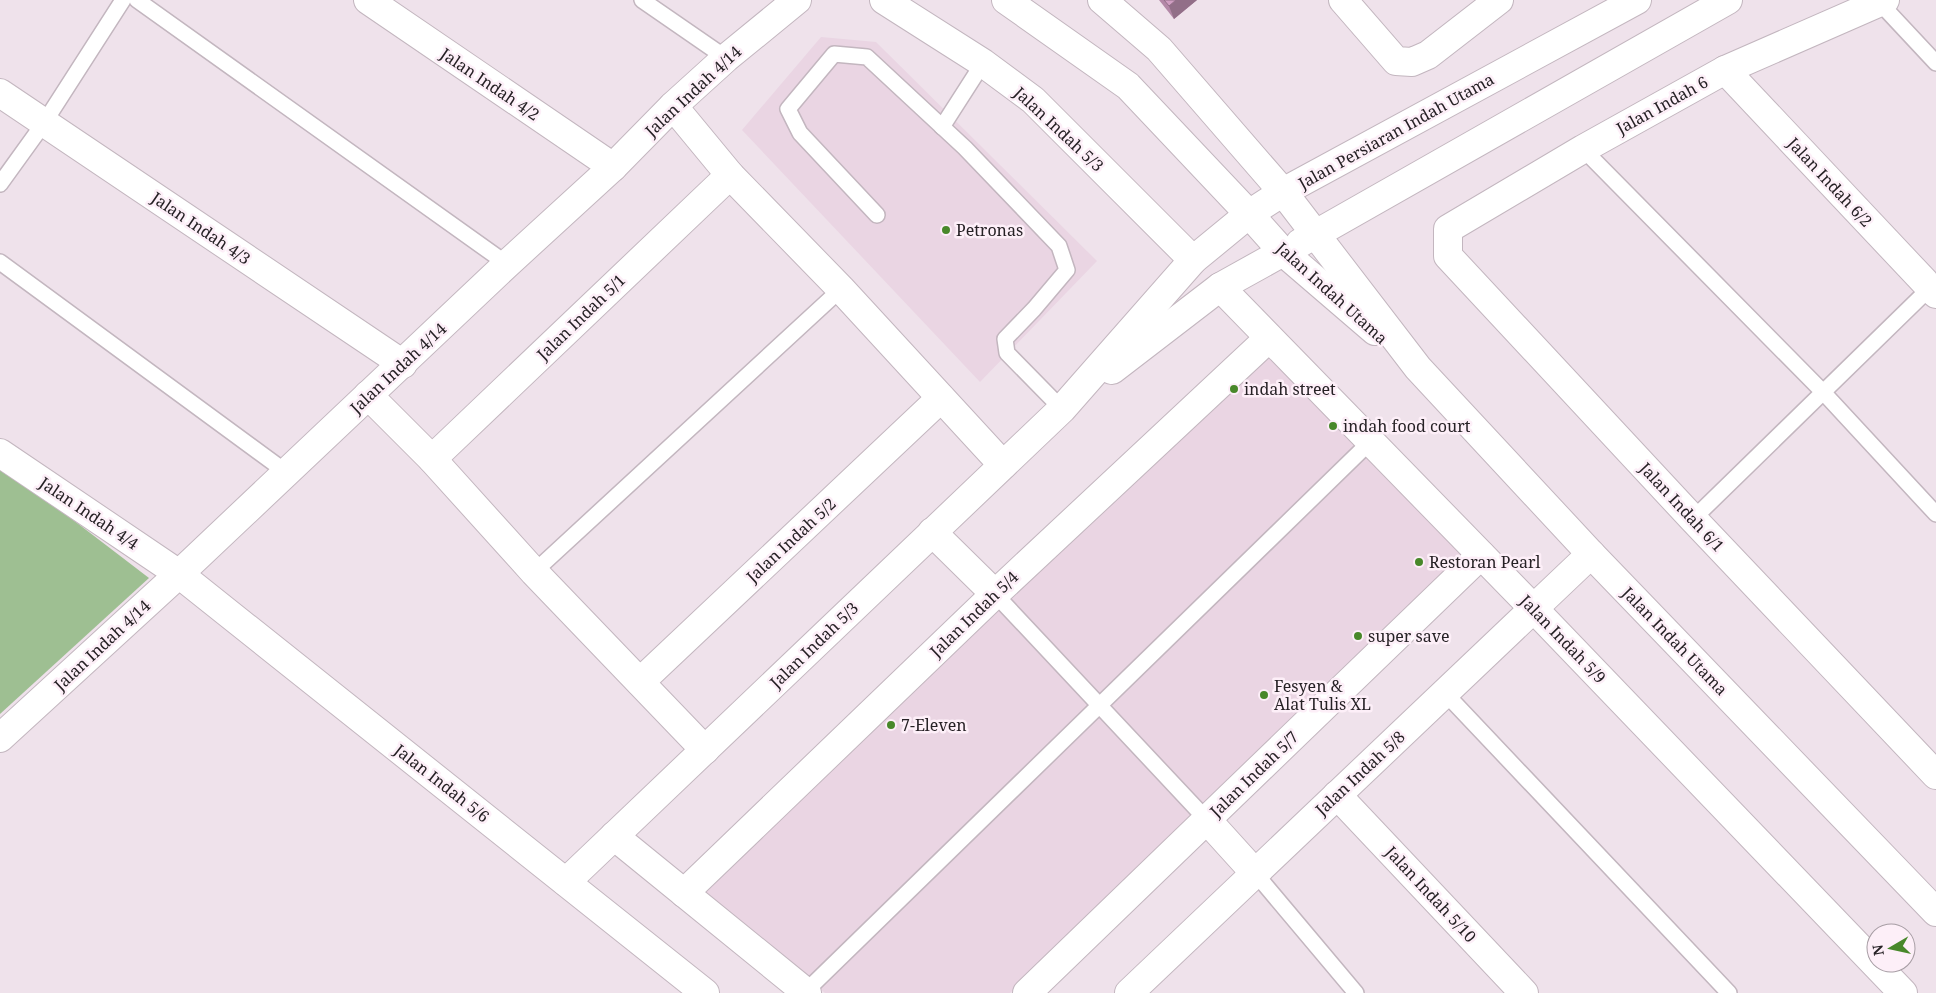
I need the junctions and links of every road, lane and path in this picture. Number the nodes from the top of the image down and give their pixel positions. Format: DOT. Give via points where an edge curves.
graph roads {
  1 [pos="122,0"];
  2 [pos="137,0"];
  3 [pos="368,0"];
  4 [pos="642,0"];
  5 [pos="797,0"];
  6 [pos="884,0"];
  7 [pos="1006,0"];
  8 [pos="1102,0"];
  9 [pos="1343,0"];
  10 [pos="1499,0"];
  11 [pos="1637,0"];
  12 [pos="1728,0"];
  13 [pos="1882,1"];
  14 [pos="726,58"];
  15 [pos="983,63"];
  16 [pos="1936,63"];
  17 [pos="1724,70"];
  18 [pos="0,93"];
  19 [pos="673,106"];
  20 [pos="44,122"];
  21 [pos="942,126"];
  22 [pos="1583,149"];
  23 [pos="613,167"];
  24 [pos="730,175"];
  25 [pos="0,184"];
  26 [pos="1283,192"];
  27 [pos="1250,214"];
  28 [pos="877,215"];
  29 [pos="1448,229"];
  30 [pos="1316,235"];
  31 [pos="1283,252"];
  32 [pos="1193,260"];
  33 [pos="0,262"];
  34 [pos="507,264"];
  35 [pos="1220,287"];
  36 [pos="1934,288"];
  37 [pos="842,289"];
  38 [pos="1269,338"];
  39 [pos="403,364"];
  40 [pos="1418,368"];
  41 [pos="1823,392"];
  42 [pos="368,396"];
  43 [pos="941,398"];
  44 [pos="1062,409"];
  45 [pos="1370,442"];
  46 [pos="0,453"];
  47 [pos="432,459"];
  48 [pos="1003,465"];
  49 [pos="286,472"];
  50 [pos="1936,514"];
  51 [pos="1693,519"];
  52 [pos="932,532"];
  53 [pos="1591,554"];
  54 [pos="1481,555"];
  55 [pos="534,572"];
  56 [pos="179,574"];
  57 [pos="995,594"];
  58 [pos="1534,609"];
  59 [pos="640,682"];
  60 [pos="1444,693"];
  61 [pos="1100,705"];
  62 [pos="0,738"];
  63 [pos="705,750"];
  64 [pos="1936,775"];
  65 [pos="1337,795"];
  66 [pos="1207,820"];
  67 [pos="614,836"];
  68 [pos="1254,873"];
  69 [pos="566,882"];
  70 [pos="684,893"];
  71 [pos="1936,912"];
  72 [pos="1895,990"];
  73 [pos="1136,991"];
  74 [pos="806,992"];
  75 [pos="705,993"];
  76 [pos="1027,993"];
  77 [pos="1356,993"];
  78 [pos="1524,993"];
  79 [pos="1729,993"];
  1 -- 20 [label="lane"];
  2 -- 34 [label="lane"];
  3 -- 23 [label="street, Jalan Indah 4/2"];
  4 -- 14 [label="lane"];
  5 -- 14 [label="street, Jalan Indah 4/14"];
  6 -- 15 [label="street, Jalan Indah 5/3"];
  7 -- 27 [label="street" via="1128,86"];
  8 -- 26 [label="street, Jalan Persiaran Indah Utama" via="1159,49"];
  9 -- 10 [label="street" via="1396,61 1412,62 1428,55"];
  11 -- 26 [label="street, Jalan Persiaran Indah Utama"];
  12 -- 30 [label="street"];
  13 -- 16 [label="lane"];
  13 -- 17 [label="street, Jalan Indah 6"];
  14 -- 19 [label="street, Jalan Indah 4/14"];
  15 -- 21 [label="lane"];
  15 -- 32 [label="street, Jalan Indah 5/3" via="1033,100"];
  17 -- 22 [label="street, Jalan Indah 6"];
  17 -- 36 [label="street, Jalan Indah 6/2"];
  18 -- 20 [label="street, Jalan Indah 4/3"];
  19 -- 23 [label="street, Jalan Indah 4/14"];
  19 -- 24 [label="street"];
  20 -- 25 [label="lane"];
  20 -- 39 [label="street, Jalan Indah 4/3"];
  21 -- 28 [label="lane" via="867,57 834,54 788,109 800,133"];
  21 -- 44 [label="lane" via="1060,246 1067,270 1005,339 1006,354"];
  22 -- 29 [label="street, Jalan Indah 6"];
  22 -- 41 [label="lane"];
  23 -- 34 [label="street, Jalan Indah 4/14"];
  24 -- 37 [label="street"];
  24 -- 47 [label="street, Jalan Indah 5/1"];
  26 -- 27 [label="street, Jalan Indah 5/3"];
  26 -- 30 [label="street, Jalan Indah Utama"];
  27 -- 31 [label="street, Jalan Indah Utama"];
  27 -- 32 [label="street, Jalan Indah 5/3"];
  29 -- 51 [label="street, Jalan Indah 6/1" via="1448,256"];
  30 -- 31 [label="street, Jalan Indah 5/3"];
  30 -- 40 [label="street, Jalan Indah Utama"];
  31 -- 35 [label="street, Jalan Indah 5/3"];
  31 -- 40 [label="street, Jalan Indah Utama"];
  32 -- 44 [label="street, Jalan Indah 5/3"];
  33 -- 49 [label="lane"];
  34 -- 39 [label="street, Jalan Indah 4/14"];
  35 -- 38 [label="street, Jalan Indah 5/9"];
  35 -- 44 [label="street, Jalan Indah 5/3"];
  36 -- 41 [label="lane"];
  37 -- 43 [label="street"];
  37 -- 55 [label="lane"];
  38 -- 45 [label="street, Jalan Indah 5/9"];
  38 -- 57 [label="street, Jalan Indah 5/4"];
  39 -- 42 [label="street, Jalan Indah 4/14"];
  40 -- 53 [label="street, Jalan Indah Utama"];
  41 -- 50 [label="lane"];
  41 -- 51 [label="lane"];
  42 -- 47 [label="street"];
  42 -- 49 [label="street, Jalan Indah 4/14"];
  43 -- 48 [label="street"];
  43 -- 59 [label="street, Jalan Indah 5/2"];
  44 -- 48 [label="street, Jalan Indah 5/3"];
  45 -- 54 [label="street, Jalan Indah 5/9"];
  45 -- 61 [label="lane"];
  46 -- 56 [label="street, Jalan Indah 4/4"];
  47 -- 55 [label="street"];
  48 -- 52 [label="street, Jalan Indah 5/3"];
  49 -- 56 [label="street, Jalan Indah 4/14"];
  51 -- 64 [label="street, Jalan Indah 6/1"];
  52 -- 57 [label="street"];
  52 -- 63 [label="street, Jalan Indah 5/3"];
  53 -- 58 [label="street, Jalan Indah 5/8"];
  53 -- 71 [label="street, Jalan Indah Utama"];
  54 -- 58 [label="street, Jalan Indah 5/9"];
  54 -- 66 [label="street, Jalan Indah 5/7"];
  55 -- 59 [label="street"];
  56 -- 62 [label="street, Jalan Indah 4/14"];
  56 -- 69 [label="street, Jalan Indah 5/6"];
  57 -- 61 [label="lane"];
  57 -- 70 [label="street, Jalan Indah 5/4"];
  58 -- 60 [label="street, Jalan Indah 5/8"];
  58 -- 72 [label="street, Jalan Indah 5/9"];
  59 -- 63 [label="street"];
  60 -- 65 [label="street, Jalan Indah 5/8"];
  60 -- 79 [label="lane"];
  61 -- 66 [label="lane"];
  61 -- 74 [label="lane"];
  63 -- 67 [label="street, Jalan Indah 5/3"];
  65 -- 68 [label="street, Jalan Indah 5/8"];
  65 -- 78 [label="street, Jalan Indah 5/10"];
  66 -- 68 [label="street"];
  66 -- 76 [label="street, Jalan Indah 5/7"];
  67 -- 69 [label="street, Jalan Indah 5/3"];
  67 -- 70 [label="street"];
  68 -- 73 [label="street, Jalan Indah 5/8"];
  68 -- 77 [label="lane"];
  69 -- 75 [label="street, Jalan Indah 5/6"];
  70 -- 74 [label="street"];
}
